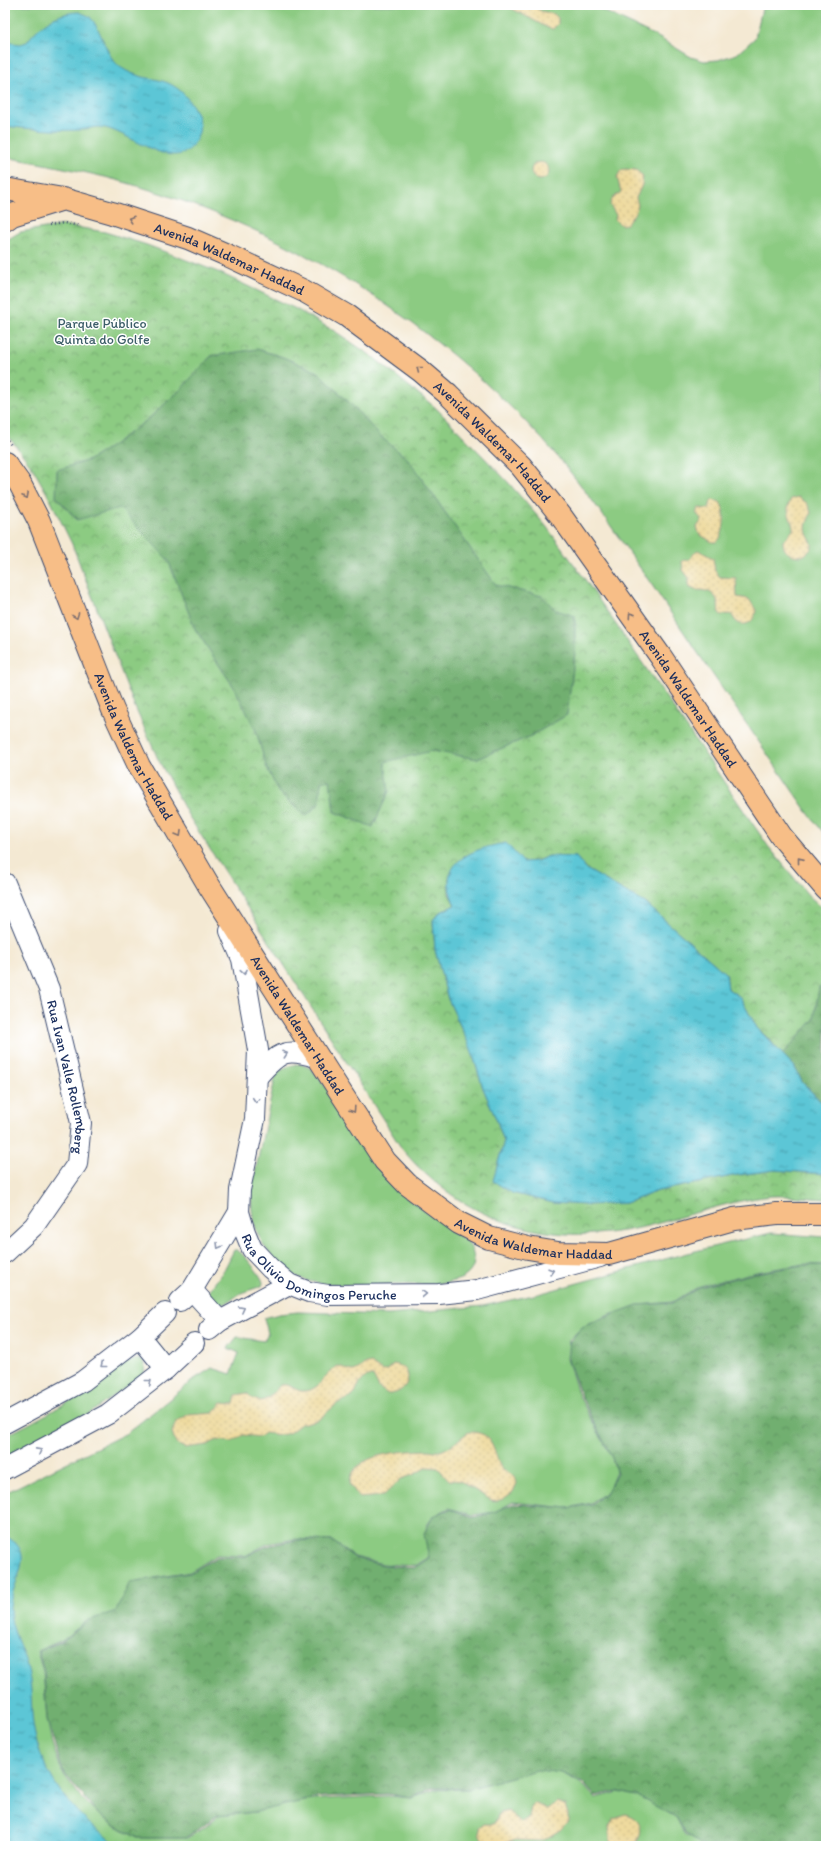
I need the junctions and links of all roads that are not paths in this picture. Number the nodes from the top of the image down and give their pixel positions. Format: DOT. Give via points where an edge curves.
graph roads {
  1 [pos="5,189"];
  2 [pos="63,199"];
  3 [pos="5,220"];
  4 [pos="8,455"];
  5 [pos="5,883"];
  6 [pos="208,884"];
  7 [pos="826,889"];
  8 [pos="319,1058"];
  9 [pos="258,1076"];
  10 [pos="239,1212"];
  11 [pos="826,1214"];
  12 [pos="5,1254"];
  13 [pos="609,1254"];
  14 [pos="289,1284"];
  15 [pos="165,1313"];
  16 [pos="140,1337"];
  17 [pos="194,1343"];
  18 [pos="166,1369"];
  19 [pos="5,1423"];
  20 [pos="5,1469"];
  1 -- 2 [label="main road, Avenida Waldemar Haddad"];
  2 -- 3 [label="main road" via="12,215"];
  7 -- 2 [label="main road, Avenida Waldemar Haddad, one-way" via="781,836 561,516 521,466 448,394 347,316 304,291 188,238"];
  4 -- 6 [label="main road, Avenida Waldemar Haddad, one-way" via="39,521 113,710 139,766"];
  5 -- 12 [label="street, Rua Ivan Valle Rollemberg" via="49,989 81,1124 77,1164 34,1226"];
  6 -- 8 [label="main road, Avenida Waldemar Haddad"];
  6 -- 9 [label="street, Rua Olívio Domingos Peruche, one-way" via="242,959 258,1050"];
  9 -- 8 [label="street, one-way" via="272,1060 286,1052 299,1052"];
  8 -- 13 [label="main road, Avenida Waldemar Haddad, one-way" via="385,1160 408,1184 459,1223 489,1238 528,1248 558,1253"];
  9 -- 10 [label="street, Rua Olívio Domingos Peruche, one-way" via="255,1119 240,1190"];
  10 -- 14 [label="street, Rua Olívio Domingos Peruche" via="252,1249"];
  10 -- 14 [label="street, one-way" via="186,1295 214,1325"];
  11 -- 13 [label="main road, Avenida Waldemar Haddad" via="777,1214 734,1220"];
  14 -- 13 [label="street, Rua Olívio Domingos Peruche, one-way" via="309,1292 328,1295 439,1294 477,1290"];
  15 -- 16 [label="street"];
  16 -- 18 [label="street"];
  16 -- 19 [label="street, one-way" via="83,1381"];
  17 -- 18 [label="street"];
  20 -- 18 [label="street, one-way" via="108,1414"];
}
